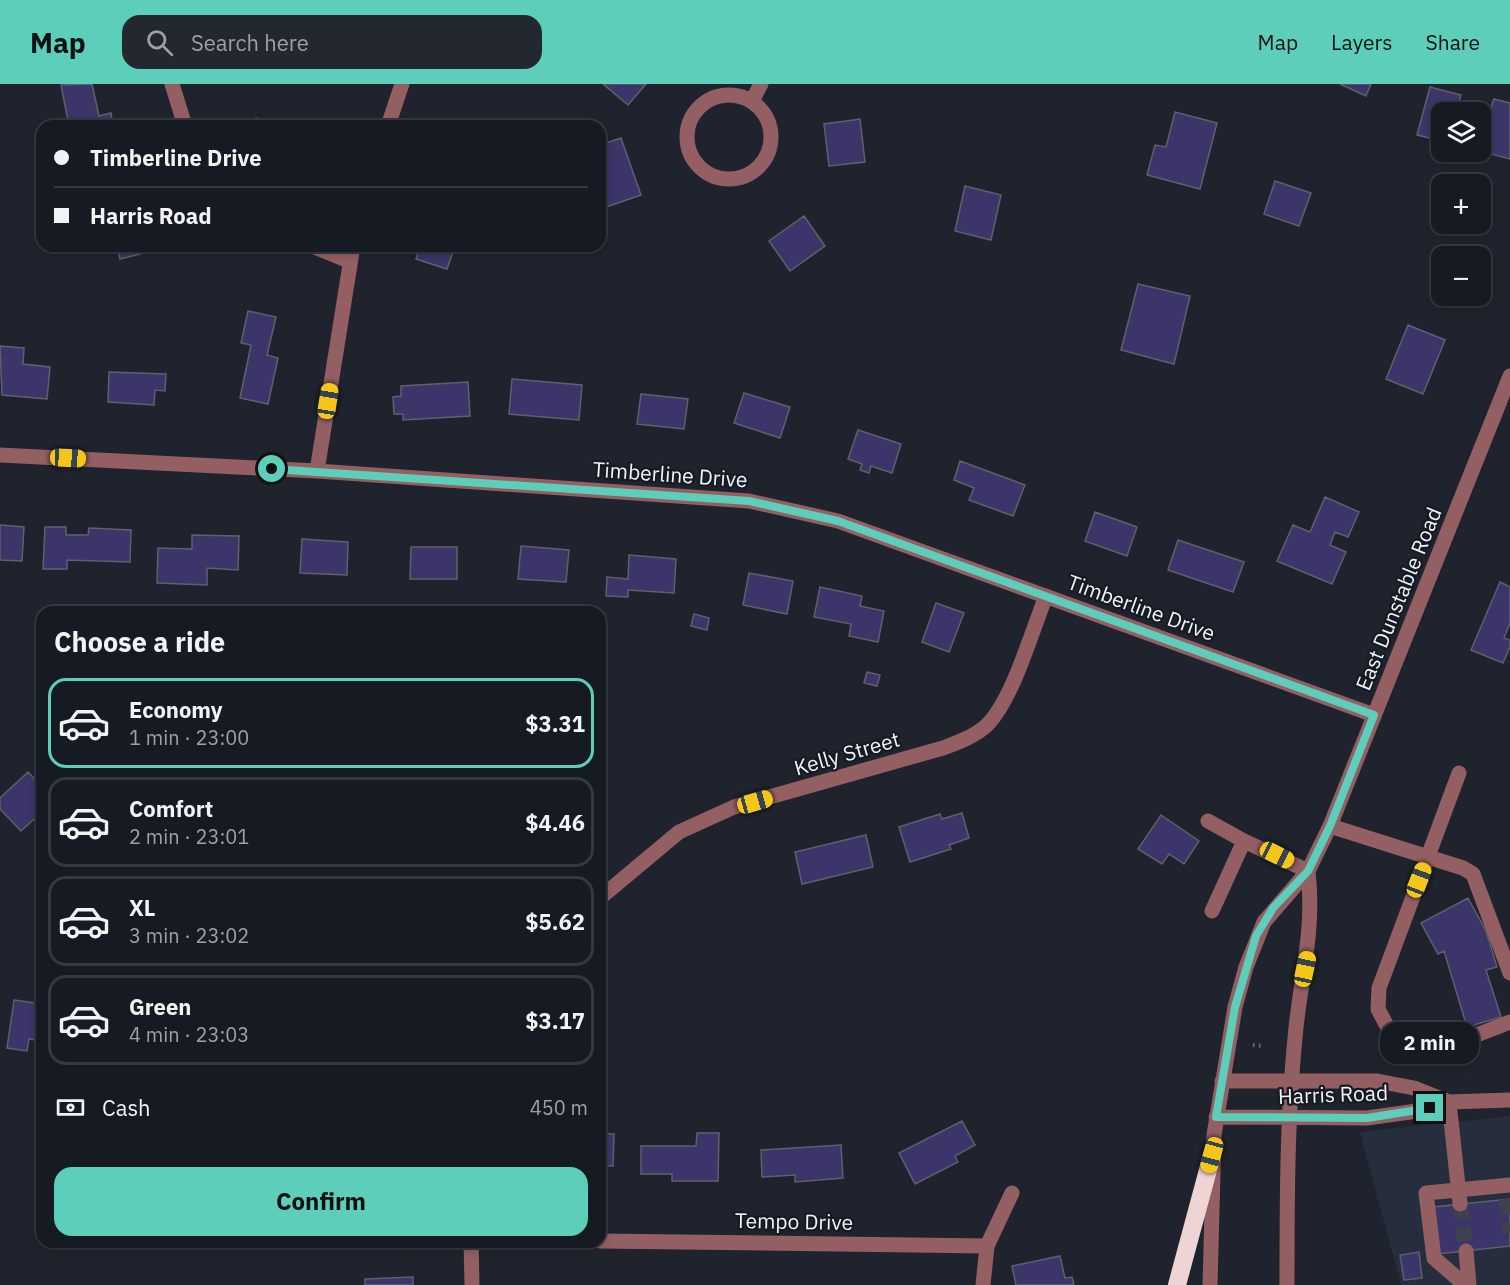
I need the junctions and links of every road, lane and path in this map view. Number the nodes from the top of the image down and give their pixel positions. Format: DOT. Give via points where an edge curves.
graph roads {
  1 [pos="172,84"];
  2 [pos="402,84"];
  3 [pos="761,84"];
  4 [pos="752,101"];
  5 [pos="184,120"];
  6 [pos="390,120"];
  7 [pos="351,254"];
  8 [pos="1510,376"];
  9 [pos="0,455"];
  10 [pos="317,471"];
  11 [pos="1046,596"];
  12 [pos="1374,715"];
  13 [pos="1459,773"];
  14 [pos="1208,821"];
  15 [pos="1330,826"];
  16 [pos="1244,841"];
  17 [pos="1428,859"];
  18 [pos="1308,871"];
  19 [pos="606,893"];
  20 [pos="1212,911"];
  21 [pos="1510,973"];
  22 [pos="1510,1022"];
  23 [pos="1253,1045"];
  24 [pos="1264,1046"];
  25 [pos="1222,1081"];
  26 [pos="1292,1082"];
  27 [pos="1510,1100"];
  28 [pos="1449,1102"];
  29 [pos="1216,1117"];
  30 [pos="1289,1119"];
  31 [pos="1212,1155"];
  32 [pos="1507,1190"];
  33 [pos="1012,1192"];
  34 [pos="1460,1197"];
  35 [pos="606,1241"];
  36 [pos="987,1246"];
  37 [pos="471,1248"];
  38 [pos="1466,1251"];
  39 [pos="472,1285"];
  40 [pos="983,1285"];
  41 [pos="1177,1285"];
  42 [pos="1210,1285"];
  43 [pos="1287,1285"];
  44 [pos="1468,1285"];
  1 -- 5 [label="street"];
  2 -- 6 [label="street"];
  3 -- 4 [label="street"];
  4 -- 4 [label="street" via="729,95 714,98 693,115 688,127 688,147 697,165 708,174 734,179 747,176 767,156 770,128 765,115"];
  7 -- 10 [label="street"];
  8 -- 12 [label="street, East Dunstable Road"];
  9 -- 10 [label="street, Timberline Drive"];
  10 -- 11 [label="street, Timberline Drive" via="769,504 838,521"];
  11 -- 12 [label="street, Timberline Drive"];
  11 -- 19 [label="street, Kelly Street" via="1000,708 987,725 968,738 734,807 679,832"];
  12 -- 15 [label="street, East Dunstable Road"];
  13 -- 17 [label="street"];
  14 -- 16 [label="street"];
  15 -- 17 [label="street"];
  15 -- 18 [label="street, East Dunstable Road"];
  16 -- 18 [label="street"];
  16 -- 20 [label="street"];
  17 -- 21 [label="street" via="1473,874"];
  17 -- 22 [label="street" via="1379,988 1378,1009 1388,1028 1409,1035 1469,1038"];
  18 -- 25 [label="street, East Dunstable Road" via="1273,908 1256,936 1235,1007"];
  18 -- 26 [label="street, East Dunstable Road" via="1311,929"];
  23 -- 24 [label="path"];
  25 -- 26 [label="street, Harris Road"];
  25 -- 29 [label="street, East Dunstable Road"];
  26 -- 28 [label="street, Harris Road" via="1398,1084"];
  26 -- 30 [label="street, East Dunstable Road"];
  27 -- 28 [label="street, Harris Road"];
  28 -- 30 [label="street, Harris Road" via="1388,1116"];
  28 -- 34 [label="street"];
  29 -- 30 [label="street, Harris Road"];
  29 -- 31 [label="street, East Dunstable Road"];
  30 -- 43 [label="street, East Dunstable Road"];
  31 -- 41 [label="highway"];
  31 -- 42 [label="street, East Dunstable Road"];
  32 -- 34 [label="street"];
  33 -- 36 [label="street"];
  34 -- 44 [label="street" via="1426,1193 1434,1258"];
  35 -- 36 [label="street, Tempo Drive"];
  36 -- 40 [label="street"];
  37 -- 39 [label="street"];
  38 -- 44 [label="street"];
}
